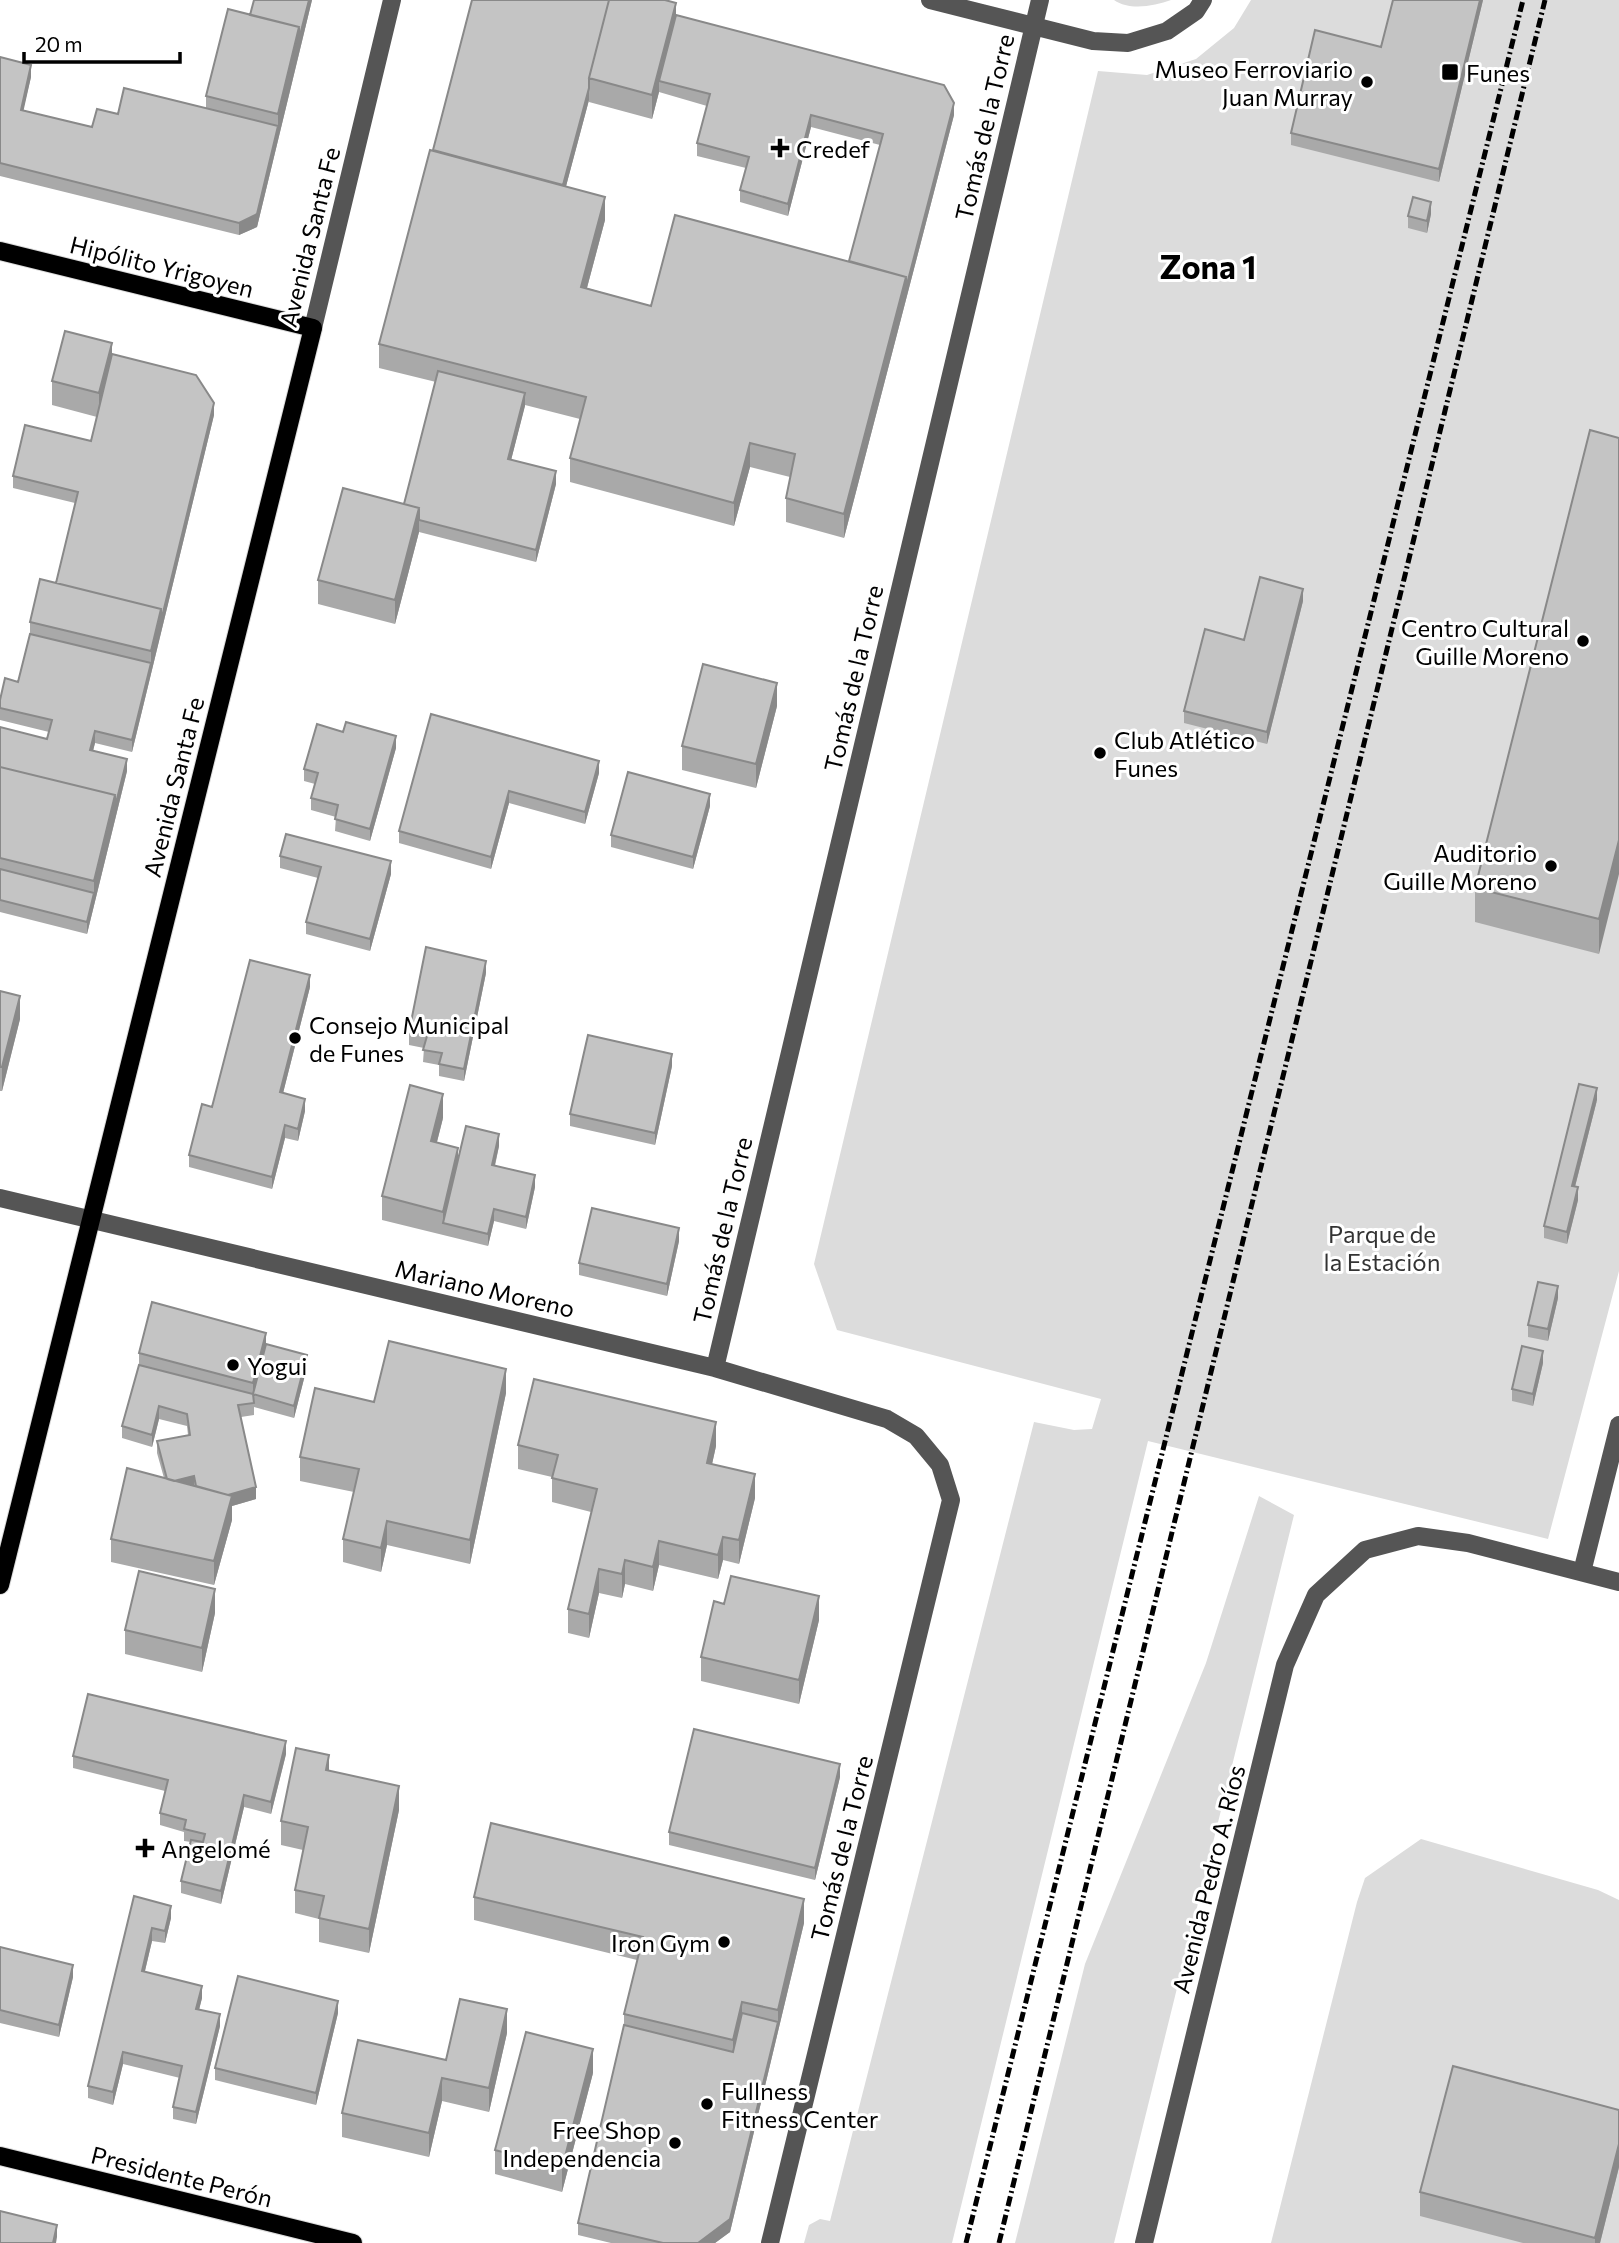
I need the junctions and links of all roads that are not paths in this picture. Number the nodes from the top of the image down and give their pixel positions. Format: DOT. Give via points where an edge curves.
graph roads {
  1 [pos="391,0"];
  2 [pos="930,0"];
  3 [pos="1040,0"];
  4 [pos="1203,0"];
  5 [pos="1033,26"];
  6 [pos="0,251"];
  7 [pos="313,328"];
  8 [pos="0,1198"];
  9 [pos="91,1219"];
  10 [pos="715,1368"];
  11 [pos="1619,1425"];
  12 [pos="940,1465"];
  13 [pos="1582,1572"];
  14 [pos="1619,1582"];
  15 [pos="0,1585"];
  16 [pos="0,2156"];
  17 [pos="353,2243"];
  18 [pos="769,2243"];
  19 [pos="1144,2243"];
  1 -- 7 [label="street, Avenida Santa Fe"];
  2 -- 5 [label="street"];
  3 -- 5 [label="street, Tomás de la Torre"];
  4 -- 5 [label="street" via="1196,11 1167,31 1128,43 1093,41"];
  5 -- 10 [label="street, Tomás de la Torre"];
  6 -- 7 [label="main road, Hipólito Yrigoyen"];
  7 -- 9 [label="main road, Avenida Santa Fe"];
  8 -- 9 [label="street, Mariano Moreno"];
  9 -- 10 [label="street, Mariano Moreno"];
  9 -- 15 [label="main road, Avenida Santa Fe"];
  10 -- 12 [label="street, Mariano Moreno" via="887,1419 916,1436"];
  11 -- 13 [label="street"];
  12 -- 18 [label="street, Tomás de la Torre" via="951,1500"];
  13 -- 14 [label="street"];
  13 -- 19 [label="street, Avenida Pedro A. Ríos" via="1468,1543 1418,1536 1365,1550 1316,1595 1285,1665"];
  16 -- 17 [label="main road, Presidente Perón"];
}
